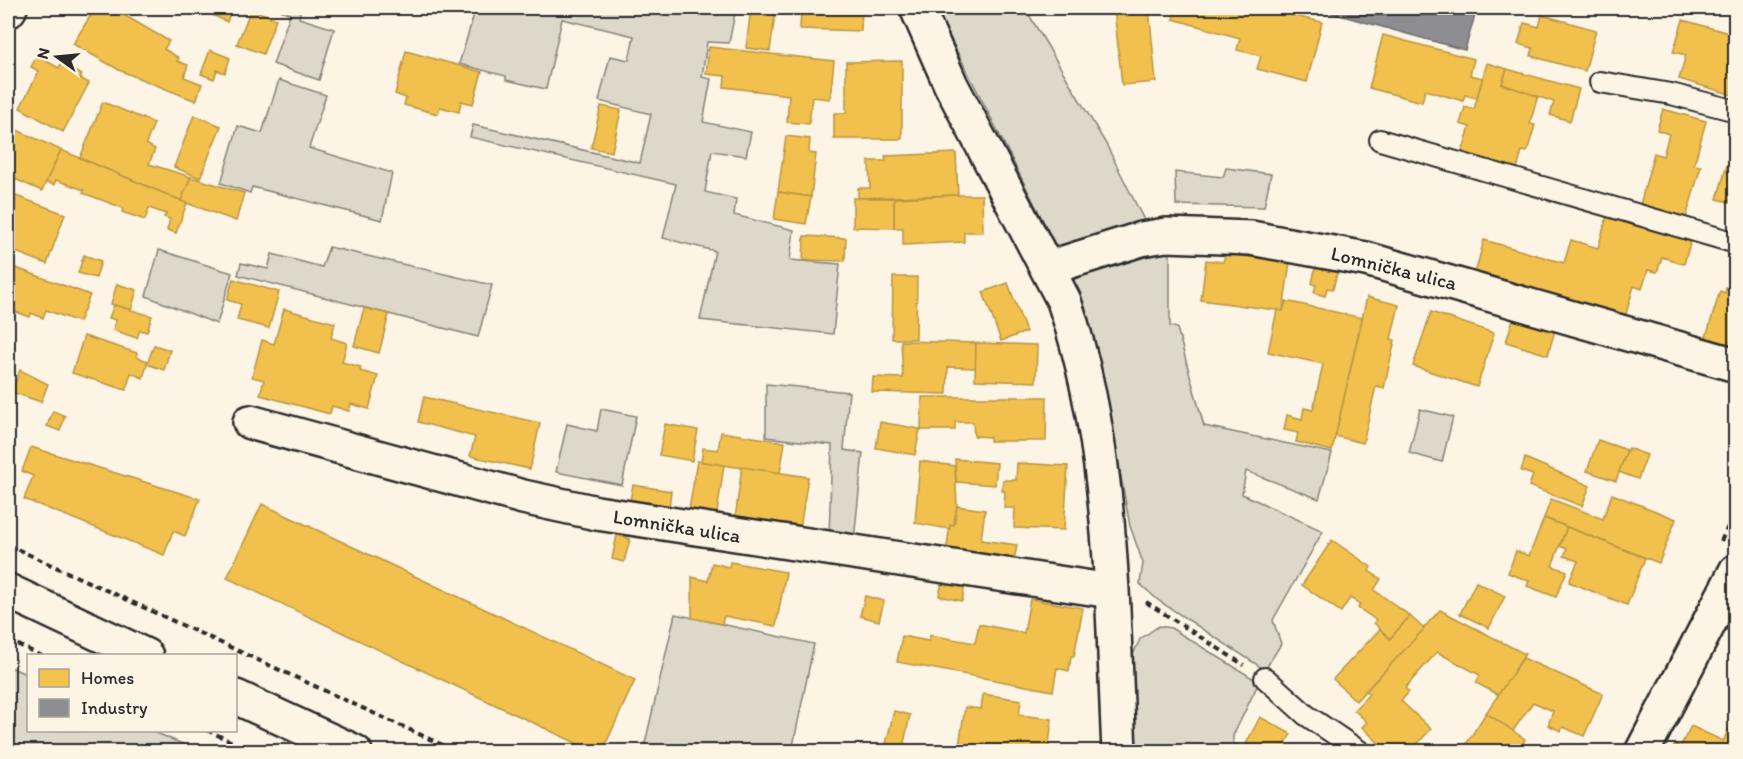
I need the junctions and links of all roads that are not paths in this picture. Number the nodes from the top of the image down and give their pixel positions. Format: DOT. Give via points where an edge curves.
graph roads {
  1 [pos="917,8"];
  2 [pos="1600,82"];
  3 [pos="1736,111"];
  4 [pos="1380,140"];
  5 [pos="1736,243"];
  6 [pos="1048,268"];
  7 [pos="1736,365"];
  8 [pos="250,422"];
  9 [pos="1736,571"];
  10 [pos="1111,586"];
  11 [pos="8,591"];
  12 [pos="142,654"];
  13 [pos="1264,678"];
  14 [pos="237,697"];
  15 [pos="355,752"];
  16 [pos="1119,752"];
  17 [pos="1361,752"];
  18 [pos="1642,752"];
  1 -- 6 [label="street" via="951,85"];
  2 -- 3 [label="lane" via="1671,94"];
  4 -- 5 [label="lane"];
  6 -- 7 [label="street, Lomnička ulica" via="1141,239 1251,238 1366,259"];
  6 -- 10 [label="street" via="1064,301 1085,375 1103,487"];
  8 -- 10 [label="street, Lomnička ulica" via="523,497 597,513"];
  9 -- 18 [label="street"];
  10 -- 16 [label="street"];
  11 -- 12 [label="street"];
  13 -- 17 [label="lane" via="1306,715"];
  14 -- 15 [label="street"];
}
